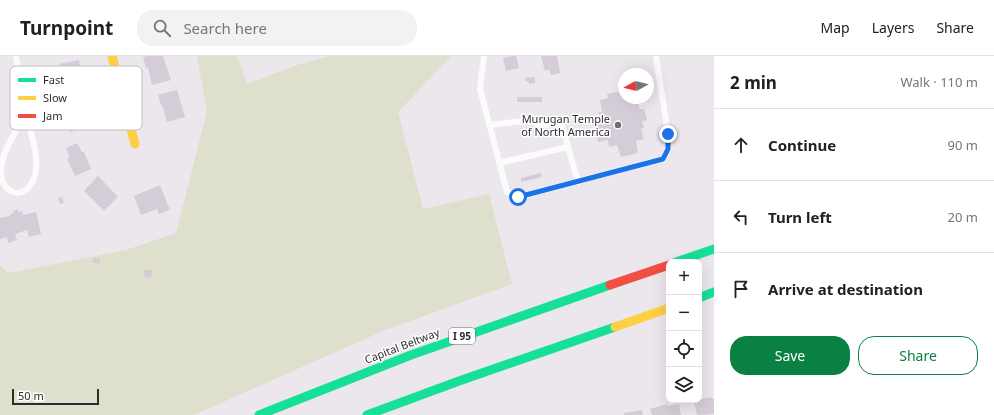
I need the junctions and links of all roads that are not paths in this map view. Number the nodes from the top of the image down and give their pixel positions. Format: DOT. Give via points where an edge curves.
graph roads {
  1 [pos="16,56"];
  2 [pos="112,56"];
  3 [pos="484,56"];
  4 [pos="656,56"];
  5 [pos="18,66"];
  6 [pos="115,66"];
  7 [pos="489,125"];
  8 [pos="18,130"];
  9 [pos="30,130"];
  10 [pos="131,130"];
  11 [pos="135,144"];
  12 [pos="568,147"];
  13 [pos="499,163"];
  14 [pos="578,182"];
  15 [pos="714,249"];
  16 [pos="685,259"];
  17 [pos="666,265"];
  18 [pos="714,292"];
  19 [pos="702,297"];
  20 [pos="666,309"];
  21 [pos="259,415"];
  22 [pos="367,415"];
  1 -- 5 [label="lane"];
  2 -- 6 [label="main road"];
  3 -- 7 [label="lane" via="480,89"];
  4 -- 14 [label="lane" via="668,134 668,149 663,159"];
  7 -- 12 [label="lane" via="533,120 538,126 558,123 562,126"];
  7 -- 13 [label="lane"];
  8 -- 9 [label="lane" via="5,154 1,170 5,187 16,193 24,192 30,187 35,174 35,151"];
  10 -- 11 [label="main road"];
  12 -- 13 [label="lane"];
  12 -- 14 [label="lane"];
  13 -- 14 [label="lane" via="507,192 518,197"];
  15 -- 16 [label="main road"];
  17 -- 21 [label="main road, Capital Beltway / I 95" via="444,342"];
  18 -- 19 [label="main road"];
  20 -- 22 [label="main road"];
}
